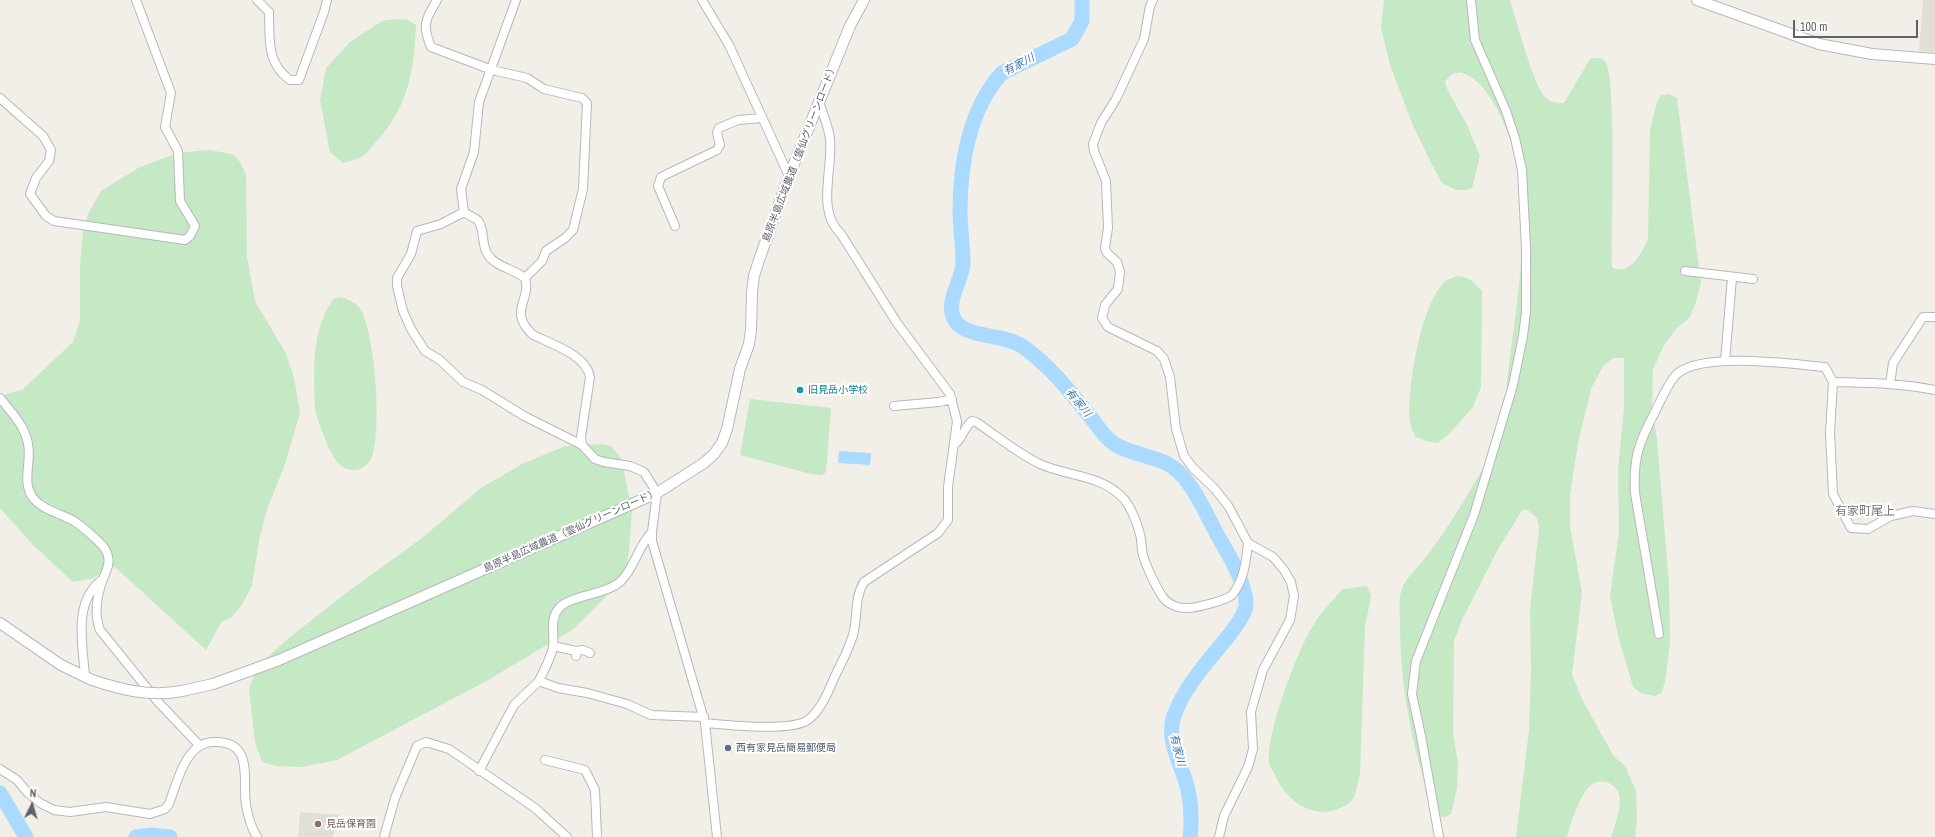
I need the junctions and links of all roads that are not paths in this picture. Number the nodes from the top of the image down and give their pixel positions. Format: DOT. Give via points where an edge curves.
graph roads {
  1 [pos="136,0"];
  2 [pos="257,0"];
  3 [pos="326,0"];
  4 [pos="437,0"];
  5 [pos="516,0"];
  6 [pos="702,0"];
  7 [pos="864,0"];
  8 [pos="1153,0"];
  9 [pos="1471,0"];
  10 [pos="1697,0"];
  11 [pos="1935,59"];
  12 [pos="492,70"];
  13 [pos="0,98"];
  14 [pos="820,104"];
  15 [pos="762,118"];
  16 [pos="789,176"];
  17 [pos="464,212"];
  18 [pos="675,226"];
  19 [pos="1685,271"];
  20 [pos="525,278"];
  21 [pos="1732,278"];
  22 [pos="1753,279"];
  23 [pos="1935,317"];
  24 [pos="1725,361"];
  25 [pos="1833,382"];
  26 [pos="1890,384"];
  27 [pos="1935,390"];
  28 [pos="0,398"];
  29 [pos="952,399"];
  30 [pos="894,406"];
  31 [pos="955,444"];
  32 [pos="582,445"];
  33 [pos="657,493"];
  34 [pos="1935,514"];
  35 [pos="652,532"];
  36 [pos="1248,543"];
  37 [pos="103,579"];
  38 [pos="0,623"];
  39 [pos="1658,634"];
  40 [pos="553,646"];
  41 [pos="590,653"];
  42 [pos="88,679"];
  43 [pos="539,681"];
  44 [pos="705,720"];
  45 [pos="200,746"];
  46 [pos="545,760"];
  47 [pos="0,769"];
  48 [pos="479,771"];
  49 [pos="257,837"];
  50 [pos="384,837"];
  51 [pos="567,837"];
  52 [pos="597,837"];
  53 [pos="717,837"];
  54 [pos="1219,837"];
  55 [pos="1439,837"];
  1 -- 13 [label="street" via="171,93 165,127 178,150 180,202 195,226 185,240 54,221 46,216 30,194 36,178 49,161 51,150 43,136"];
  2 -- 3 [label="street" via="269,12 271,56 281,74 290,80 298,80 324,12"];
  4 -- 12 [label="street" via="427,17 425,32 431,47"];
  5 -- 12 [label="street"];
  6 -- 15 [label="street" via="728,45"];
  7 -- 14 [label="street, 島原半島広域農道（雲仙グリーンロード）" via="850,26"];
  8 -- 36 [label="street" via="1144,38 1093,144 1106,180 1108,228 1105,248 1117,262 1120,272 1118,289 1105,305 1102,318 1108,327 1157,351 1164,359 1170,377 1176,429 1184,456 1215,488 1229,507"];
  9 -- 55 [label="street" via="1475,40 1506,111 1522,170 1526,312 1524,336 1513,385 1474,516 1416,661 1412,694"];
  10 -- 11 [label="street" via="1819,44 1872,54"];
  12 -- 17 [label="street" via="479,102 474,152 462,189"];
  12 -- 20 [label="street" via="527,78 544,89 582,98 587,103 583,189 573,230 546,251 542,261"];
  14 -- 16 [label="street, 島原半島広域農道（雲仙グリーンロード）"];
  14 -- 29 [label="street" via="830,138 828,202 832,223 897,324"];
  15 -- 16 [label="street"];
  15 -- 18 [label="street" via="738,120 719,128 717,133 720,144 717,150 661,178 658,186"];
  16 -- 33 [label="street, 島原半島広域農道（雲仙グリーンロード）" via="754,276 749,344 740,369 722,442 704,463"];
  17 -- 20 [label="street" via="479,221 488,256"];
  17 -- 32 [label="street" via="441,224 420,229 415,234 410,254 397,278 403,311 411,329 425,351 440,360 463,382"];
  19 -- 21 [label="street"];
  20 -- 32 [label="street" via="527,290 521,305 521,313 528,331 579,359 589,370"];
  21 -- 22 [label="street"];
  21 -- 24 [label="street"];
  23 -- 26 [label="street" via="1923,317 1893,363"];
  24 -- 25 [label="street" via="1825,367"];
  24 -- 39 [label="street" via="1690,366 1677,373 1644,432 1636,454 1635,493"];
  25 -- 26 [label="street"];
  25 -- 34 [label="street" via="1830,433 1833,494 1851,528 1868,529 1891,516 1913,511"];
  26 -- 27 [label="street"];
  28 -- 37 [label="street" via="25,433 29,446 28,488 33,497 41,506 81,525 102,545 108,554 109,563"];
  29 -- 30 [label="street"];
  29 -- 31 [label="street" via="957,421"];
  31 -- 36 [label="street" via="969,423 976,422 1041,464 1085,476 1114,490 1132,512 1140,533 1143,555 1162,597 1168,603 1186,608 1231,596 1242,577"];
  31 -- 44 [label="street" via="948,487 948,520 944,527 864,582 858,594 849,651 836,672 822,705 815,713 802,723 787,726 744,727"];
  32 -- 33 [label="street" via="595,459 630,466 644,472"];
  33 -- 35 [label="street"];
  33 -- 42 [label="street, 島原半島広域農道（雲仙グリーンロード）, bridge" via="279,660 213,684 168,693 144,693"];
  35 -- 40 [label="street" via="620,582 560,608 555,615 552,628"];
  35 -- 44 [label="street" via="652,541"];
  36 -- 54 [label="street" via="1273,557 1291,582 1294,596 1290,620 1263,670 1251,712 1253,749 1248,767 1224,816"];
  37 -- 42 [label="street" via="89,592 83,616 81,636"];
  37 -- 45 [label="street" via="96,611 100,630 159,703"];
  38 -- 42 [label="street, 島原半島広域農道（雲仙グリーンロード）" via="61,665"];
  40 -- 41 [label="street" via="576,654 583,650"];
  40 -- 43 [label="street"];
  43 -- 44 [label="street" via="627,704 651,714"];
  43 -- 48 [label="street" via="514,706"];
  44 -- 53 [label="street"];
  45 -- 47 [label="street" via="186,761 169,804 165,809 150,814 106,807 70,812 54,810 28,794 17,780"];
  45 -- 49 [label="street" via="221,742 231,745 239,752 246,772 245,804"];
  46 -- 52 [label="street" via="585,770 595,790"];
  48 -- 50 [label="street" via="449,749 432,743 421,743 417,746 395,798"];
  48 -- 51 [label="street" via="535,808"];
}
